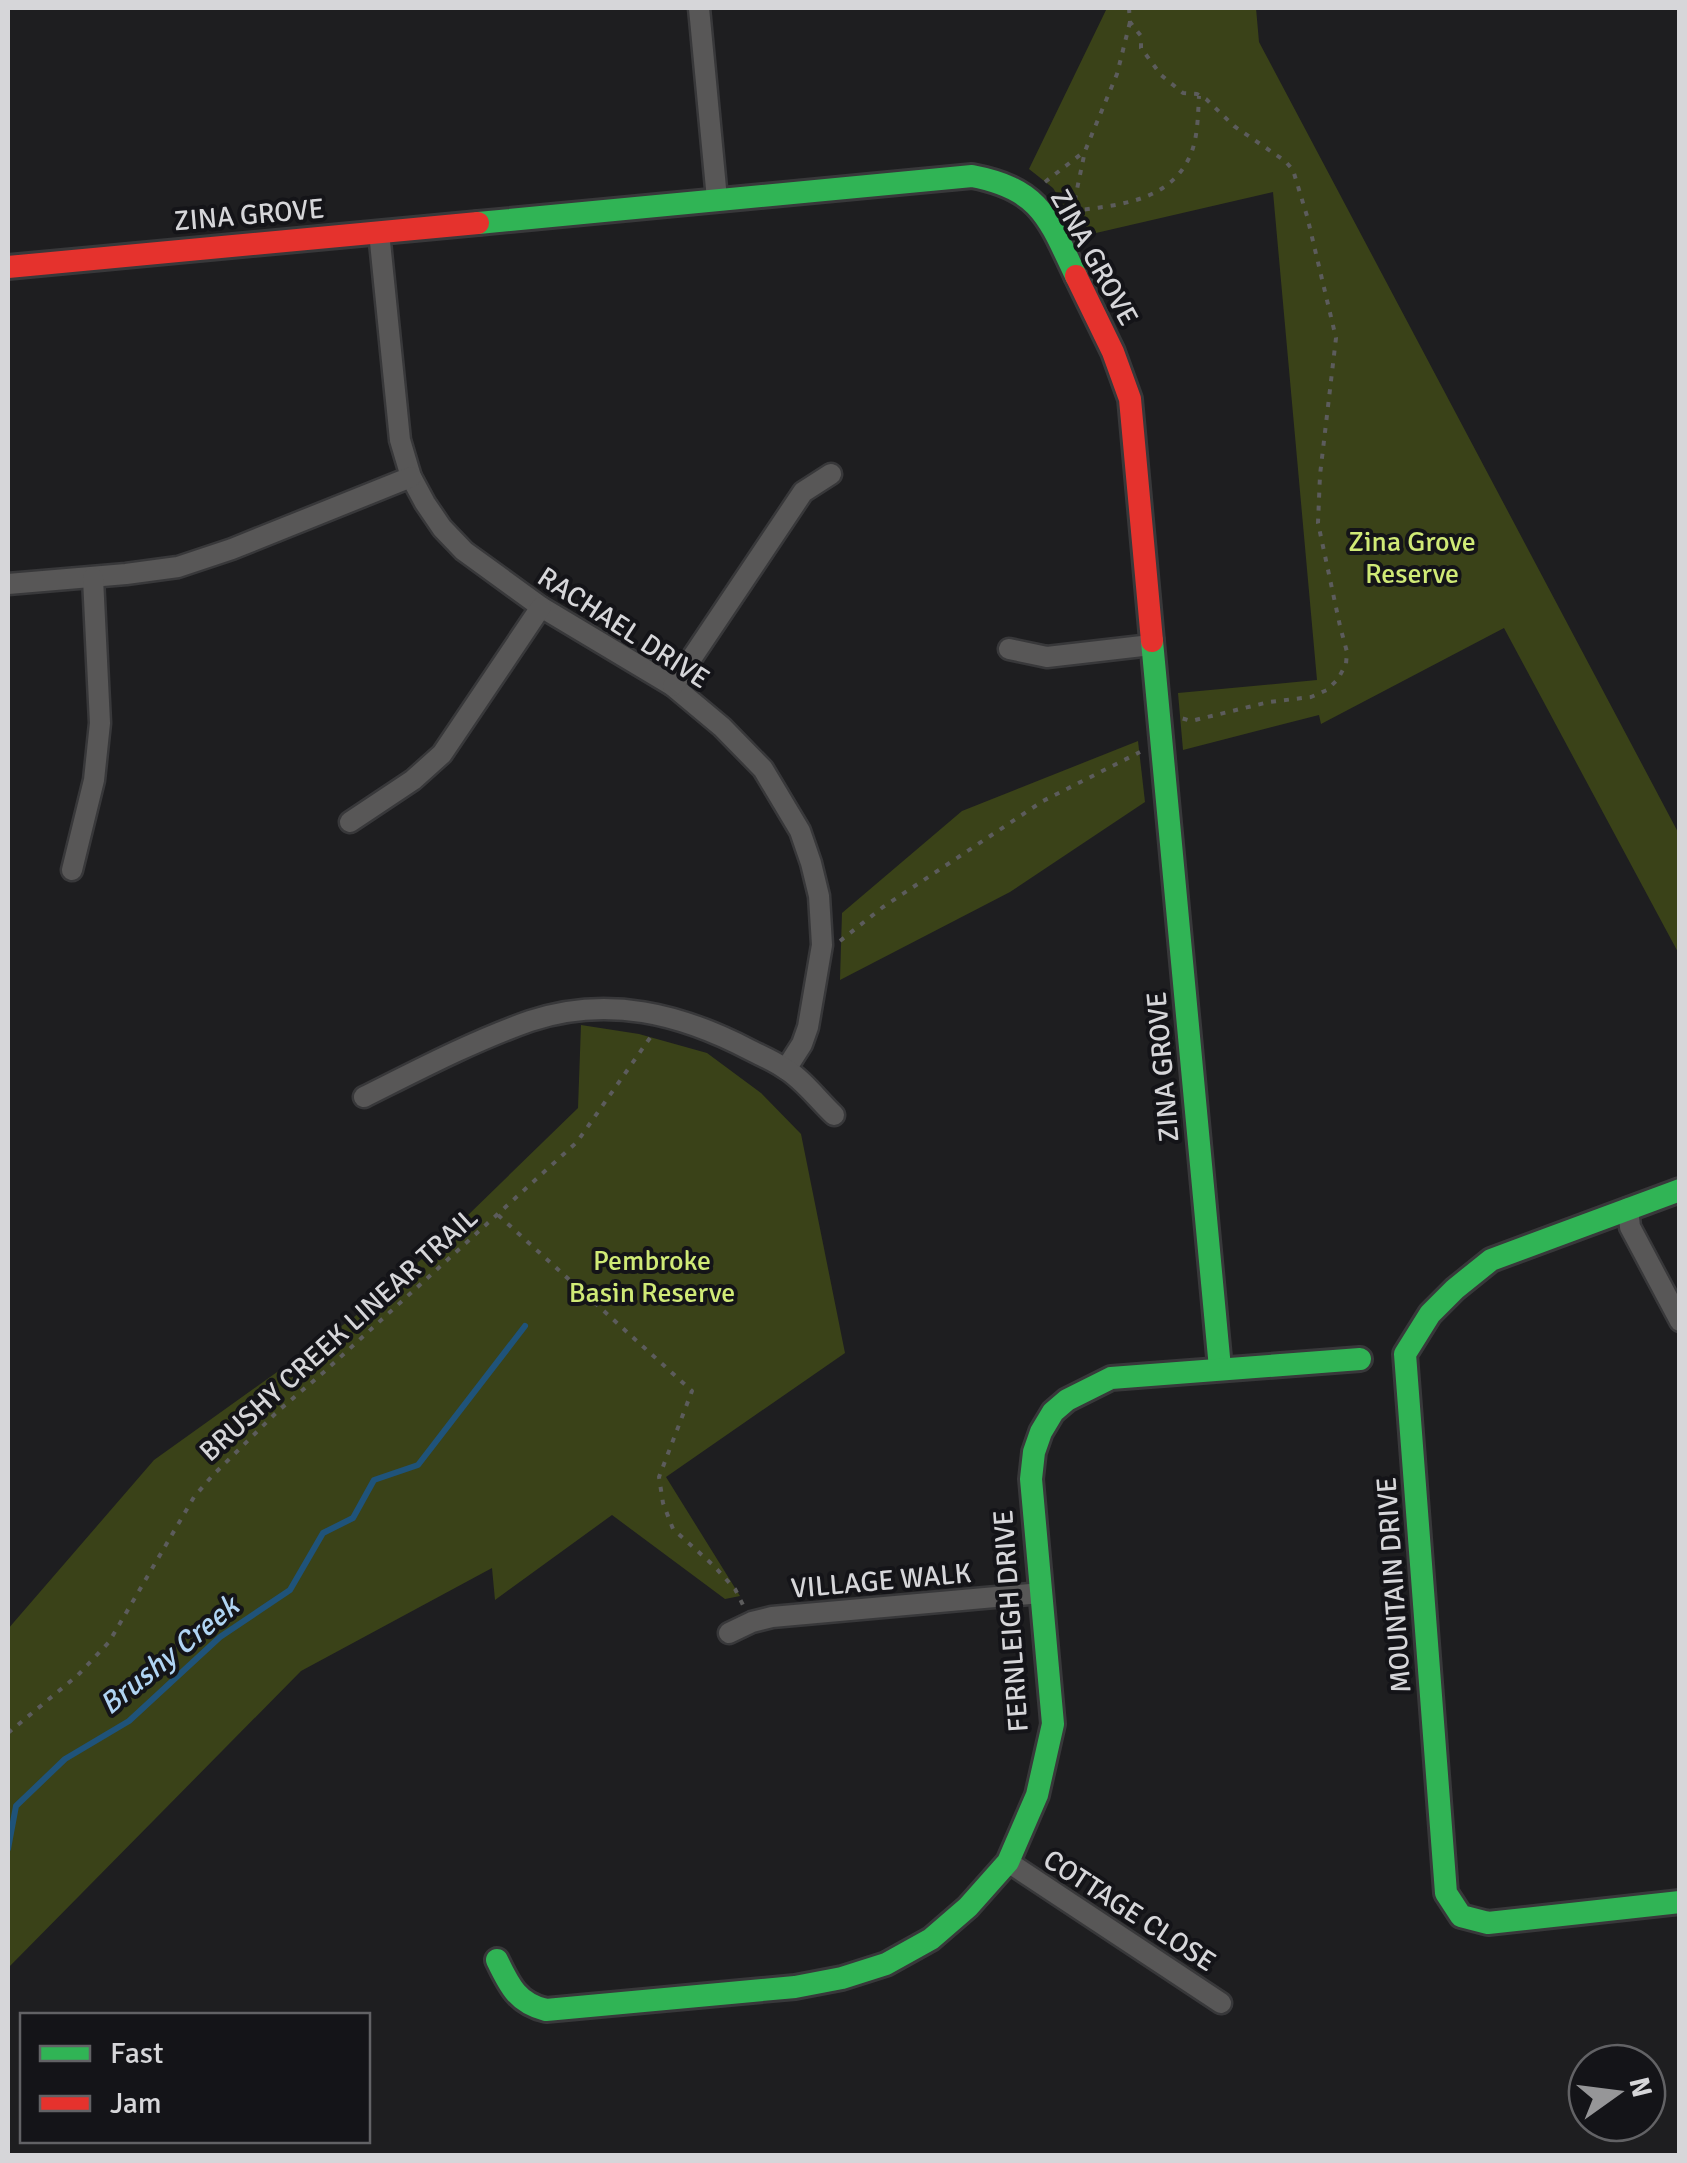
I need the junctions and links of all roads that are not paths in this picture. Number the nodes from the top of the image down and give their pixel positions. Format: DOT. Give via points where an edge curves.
graph roads {
  1 [pos="700,8"];
  2 [pos="718,200"];
  3 [pos="379,232"];
  4 [pos="8,267"];
  5 [pos="831,474"];
  6 [pos="411,477"];
  7 [pos="93,578"];
  8 [pos="8,584"];
  9 [pos="540,606"];
  10 [pos="1151,644"];
  11 [pos="1010,650"];
  12 [pos="673,686"];
  13 [pos="350,822"];
  14 [pos="72,870"];
  15 [pos="786,1069"];
  16 [pos="364,1096"];
  17 [pos="834,1115"];
  18 [pos="1680,1190"];
  19 [pos="1628,1208"];
  20 [pos="1680,1321"];
  21 [pos="1360,1358"];
  22 [pos="1220,1368"];
  23 [pos="1040,1592"];
  24 [pos="729,1633"];
  25 [pos="1008,1862"];
  26 [pos="1680,1902"];
  27 [pos="496,1960"];
  28 [pos="1222,2002"];
  1 -- 2 [label="street"];
  2 -- 3 [label="street, ZINA GROVE"];
  2 -- 10 [label="street, ZINA GROVE" via="972,176 1026,195 1064,252 1122,367"];
  3 -- 4 [label="street, ZINA GROVE"];
  3 -- 6 [label="street, RACHAEL DRIVE" via="400,440"];
  5 -- 12 [label="street" via="803,492"];
  6 -- 7 [label="street" via="178,567"];
  6 -- 9 [label="street, RACHAEL DRIVE" via="464,552"];
  7 -- 8 [label="street"];
  7 -- 14 [label="street" via="100,723"];
  9 -- 12 [label="street, RACHAEL DRIVE"];
  9 -- 13 [label="street" via="442,754"];
  10 -- 11 [label="street" via="1047,656"];
  10 -- 22 [label="street, ZINA GROVE"];
  12 -- 15 [label="street, RACHAEL DRIVE" via="764,769 812,862 822,946 808,1027"];
  15 -- 16 [label="street" via="714,1031 668,1016 582,1010 464,1047"];
  15 -- 17 [label="street"];
  18 -- 19 [label="street, MOUNTAIN DRIVE"];
  19 -- 20 [label="street" via="1630,1227"];
  19 -- 26 [label="street, MOUNTAIN DRIVE" via="1491,1260 1430,1314 1405,1354 1446,1893 1461,1916 1488,1923"];
  21 -- 22 [label="street, FERNLEIGH DRIVE"];
  22 -- 23 [label="street, FERNLEIGH DRIVE" via="1111,1378 1053,1412 1031,1479"];
  23 -- 24 [label="street, VILLAGE WALK" via="772,1617"];
  23 -- 25 [label="street, FERNLEIGH DRIVE" via="1053,1724 1037,1794"];
  25 -- 27 [label="street, FERNLEIGH DRIVE" via="931,1939 842,1978 546,2010 518,2000"];
  25 -- 28 [label="street, COTTAGE CLOSE"];
}
